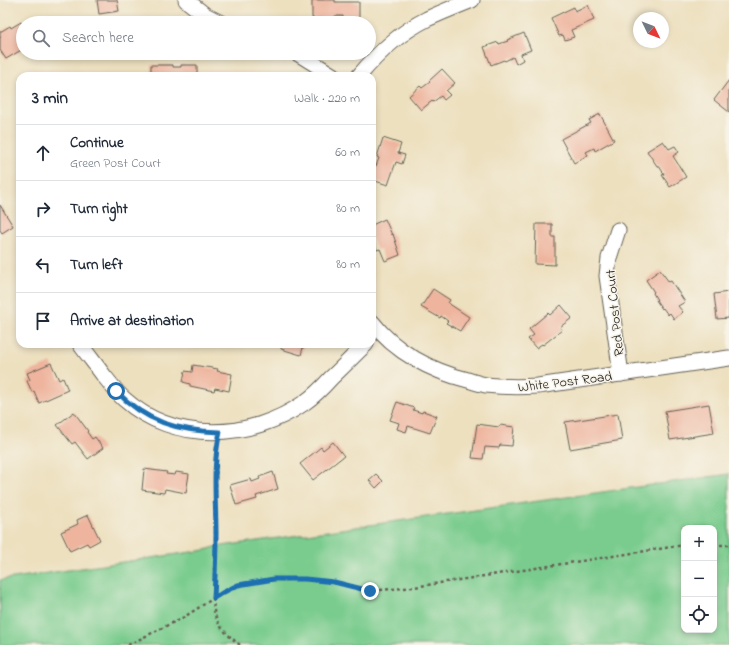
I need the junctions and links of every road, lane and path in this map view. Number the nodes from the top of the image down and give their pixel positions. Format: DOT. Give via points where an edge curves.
graph roads {
  1 [pos="186,0"];
  2 [pos="472,0"];
  3 [pos="207,16"];
  4 [pos="376,57"];
  5 [pos="308,60"];
  6 [pos="373,60"];
  7 [pos="328,72"];
  8 [pos="362,72"];
  9 [pos="618,230"];
  10 [pos="376,332"];
  11 [pos="83,348"];
  12 [pos="362,348"];
  13 [pos="729,358"];
  14 [pos="621,374"];
  15 [pos="220,432"];
  16 [pos="681,545"];
  17 [pos="717,545"];
  18 [pos="729,546"];
  19 [pos="214,598"];
  20 [pos="128,645"];
  21 [pos="240,645"];
  1 -- 3 [label="street"];
  2 -- 4 [label="street" via="409,29"];
  5 -- 7 [label="street"];
  6 -- 8 [label="street"];
  9 -- 14 [label="street, Red Post Court" via="609,258 607,276"];
  10 -- 14 [label="street, White Post Road" via="426,365 454,377 484,384 538,386"];
  11 -- 15 [label="street" via="116,391 147,416 188,430"];
  12 -- 15 [label="street" via="314,396 292,411 252,427"];
  13 -- 14 [label="street, White Post Road"];
  15 -- 19 [label="path" via="216,447"];
  16 -- 19 [label="path" via="414,587 370,591 334,582 274,579 238,585"];
  17 -- 18 [label="path"];
  19 -- 20 [label="path" via="184,617"];
  19 -- 21 [label="path" via="216,621"];
}
